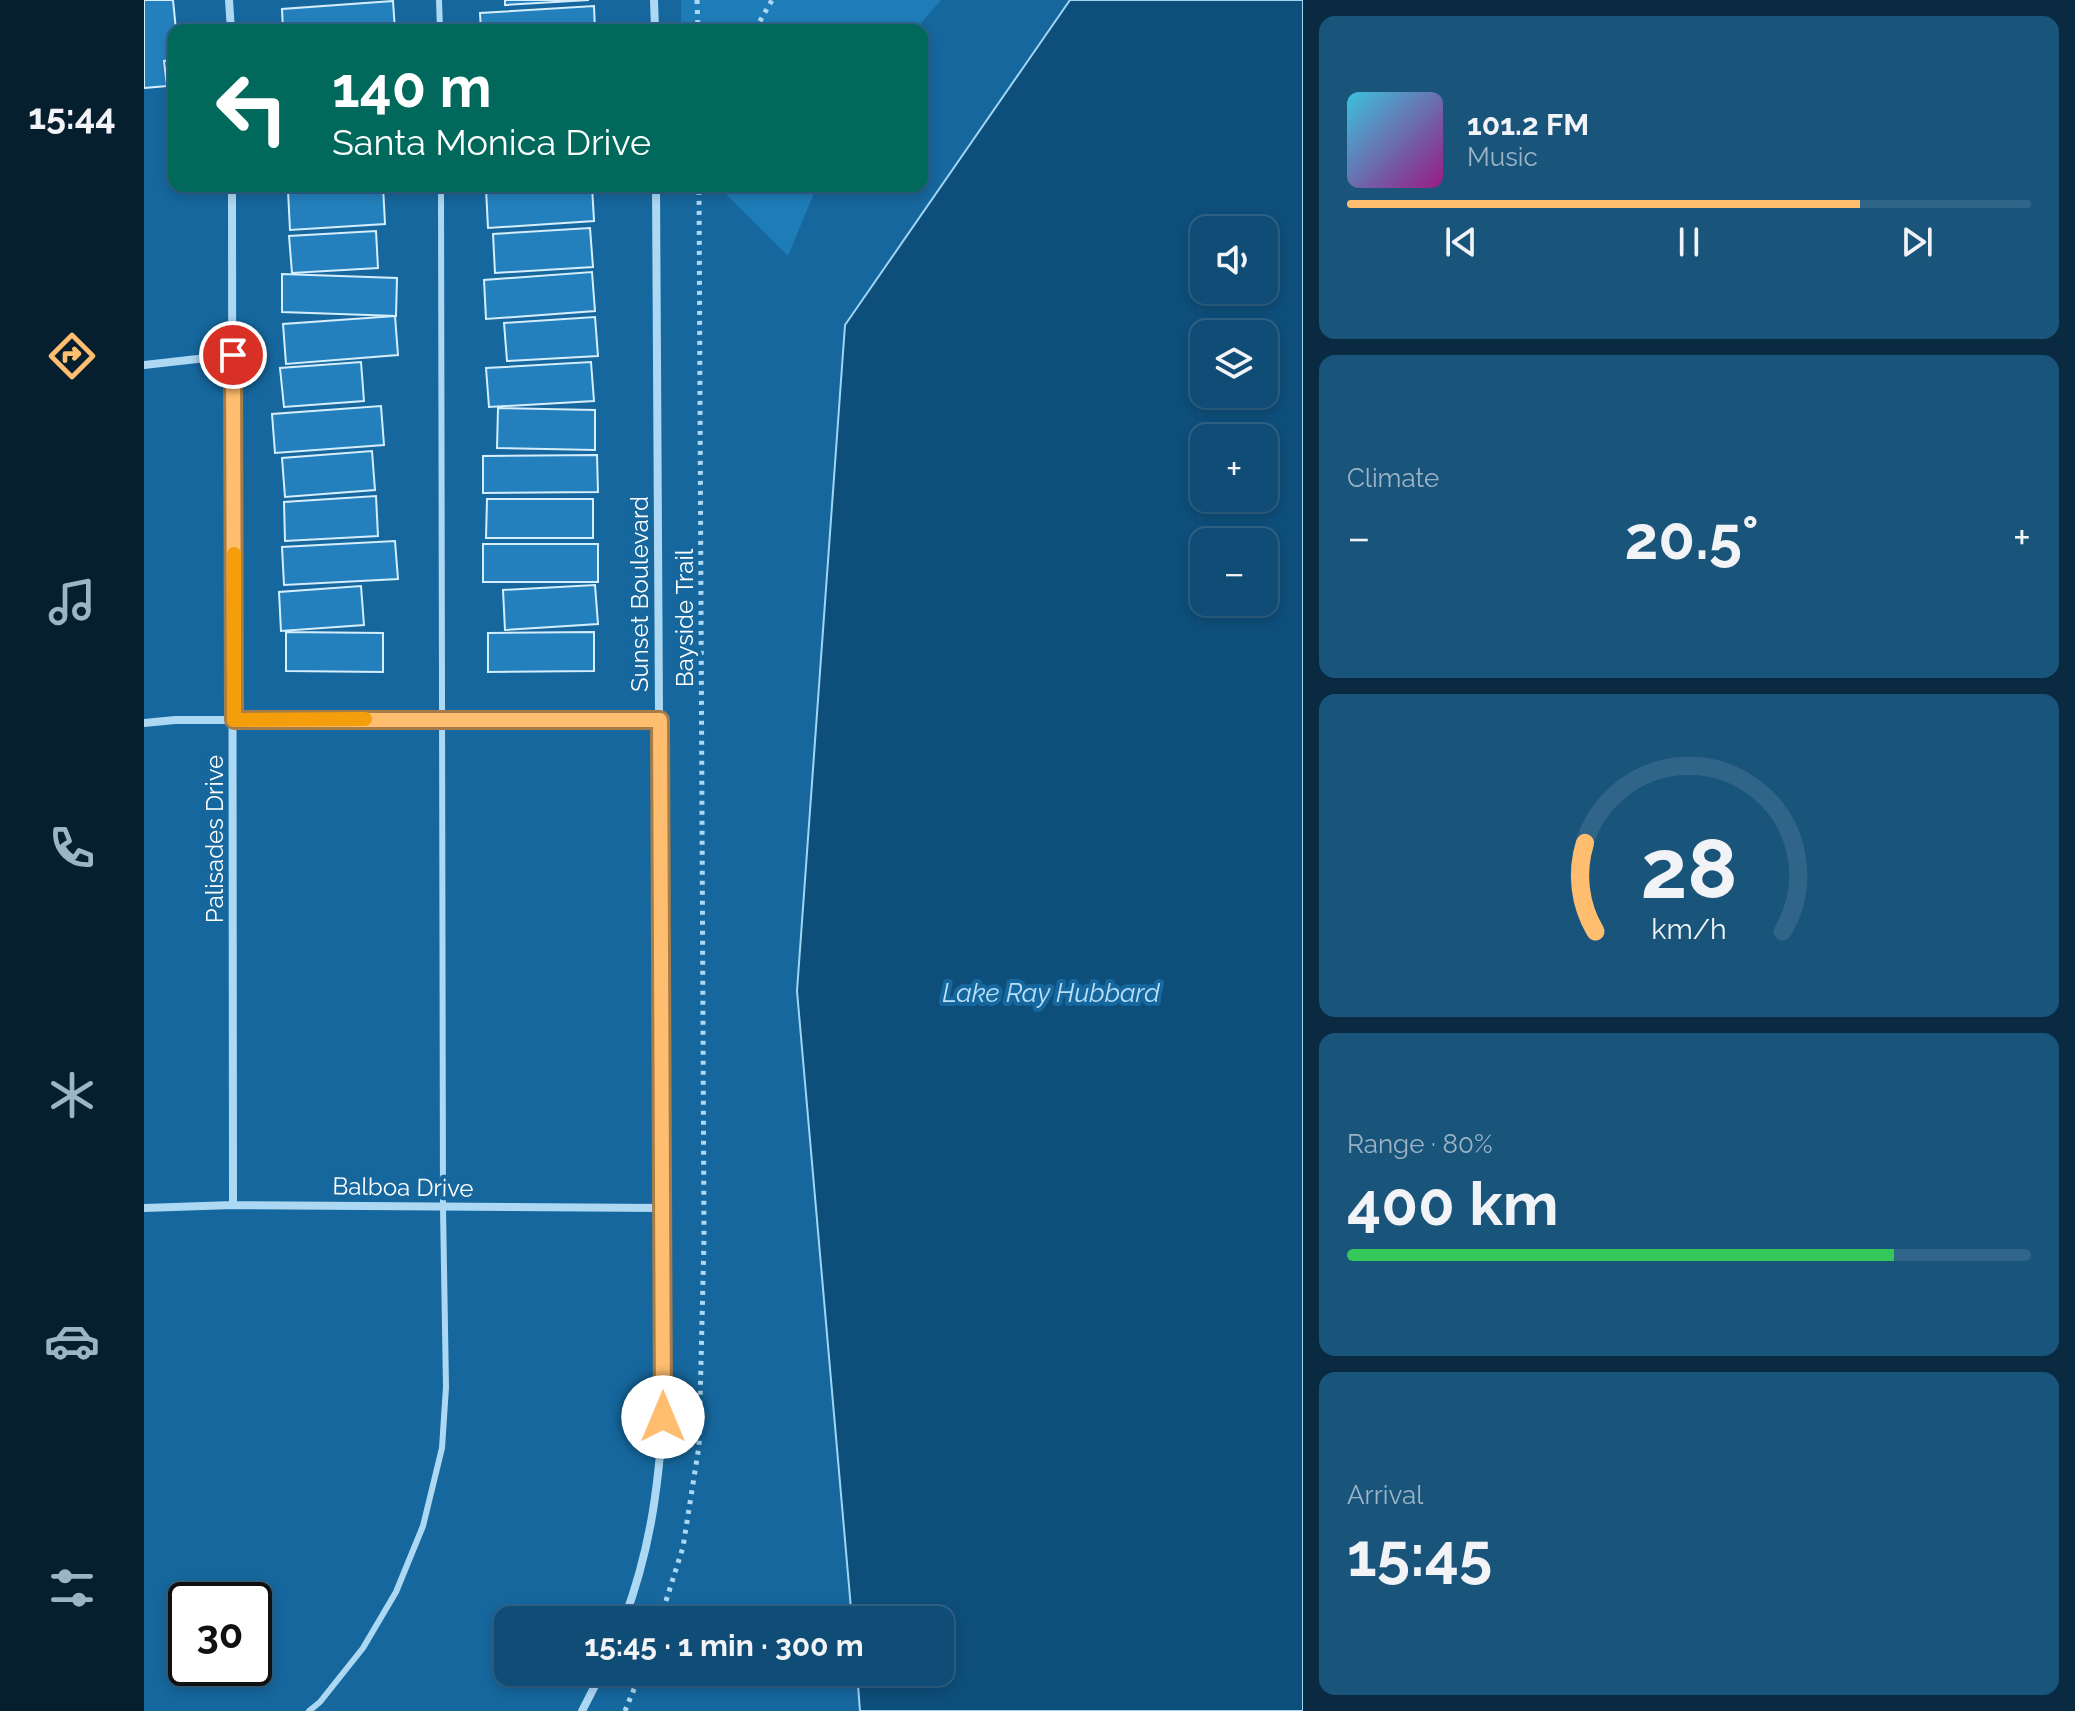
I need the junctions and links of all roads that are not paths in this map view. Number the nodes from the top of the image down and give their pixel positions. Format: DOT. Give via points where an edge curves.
graph roads {
  1 [pos="229,0"];
  2 [pos="439,0"];
  3 [pos="654,0"];
  4 [pos="231,24"];
  5 [pos="440,24"];
  6 [pos="655,24"];
  7 [pos="232,192"];
  8 [pos="441,192"];
  9 [pos="656,192"];
  10 [pos="233,355"];
  11 [pos="144,365"];
  12 [pos="443,719"];
  13 [pos="234,720"];
  14 [pos="660,720"];
  15 [pos="144,723"];
  16 [pos="233,1205"];
  17 [pos="144,1208"];
  18 [pos="443,1208"];
  19 [pos="662,1208"];
  20 [pos="629,1606"];
  21 [pos="595,1686"];
  22 [pos="309,1711"];
  23 [pos="582,1711"];
  1 -- 4 [label="street"];
  2 -- 5 [label="lane"];
  3 -- 6 [label="street"];
  7 -- 10 [label="street, Palisades Drive"];
  8 -- 12 [label="lane"];
  9 -- 14 [label="street, Sunset Boulevard"];
  10 -- 11 [label="street"];
  10 -- 13 [label="street, Palisades Drive"];
  12 -- 13 [label="street"];
  12 -- 14 [label="street"];
  12 -- 18 [label="lane"];
  13 -- 15 [label="street"];
  13 -- 16 [label="street, Palisades Drive"];
  14 -- 19 [label="street, Sunset Boulevard"];
  16 -- 17 [label="street, Balboa Drive"];
  16 -- 18 [label="street, Balboa Drive"];
  18 -- 19 [label="street, Balboa Drive"];
  18 -- 22 [label="lane" via="446,1387 442,1448 423,1526 396,1592 363,1648"];
  19 -- 20 [label="street, Sunset Boulevard" via="659,1477 652,1528"];
  21 -- 23 [label="street"];
}
